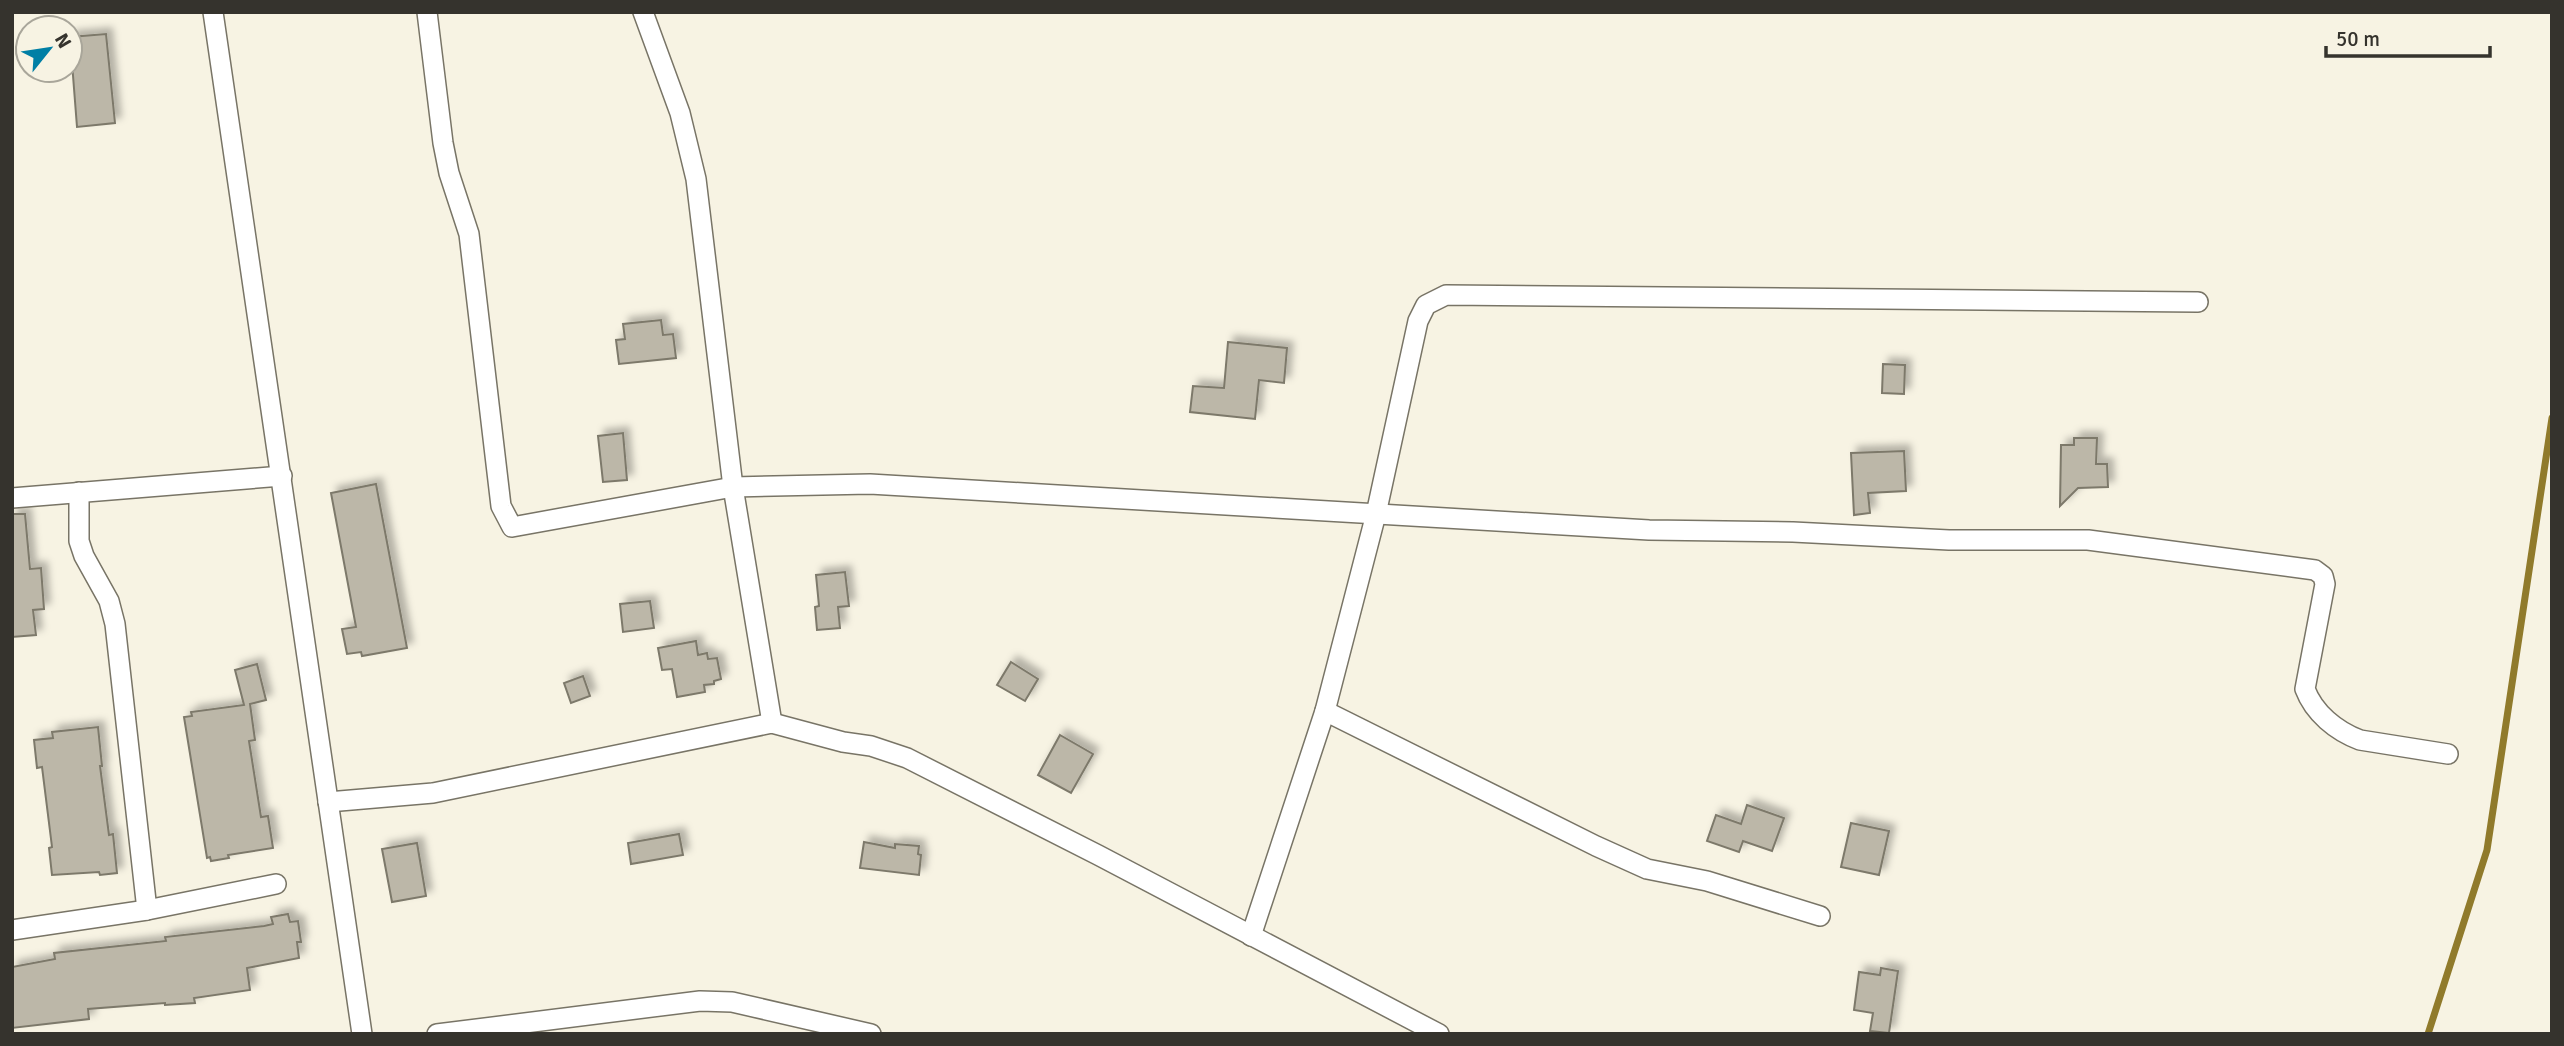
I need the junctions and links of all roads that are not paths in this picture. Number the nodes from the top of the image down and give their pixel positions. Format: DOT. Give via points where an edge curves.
graph roads {
  1 [pos="212,12"];
  2 [pos="427,12"];
  3 [pos="643,12"];
  4 [pos="2198,302"];
  5 [pos="282,475"];
  6 [pos="733,487"];
  7 [pos="79,492"];
  8 [pos="12,498"];
  9 [pos="1376,514"];
  10 [pos="1325,711"];
  11 [pos="772,723"];
  12 [pos="2448,754"];
  13 [pos="328,802"];
  14 [pos="276,884"];
  15 [pos="147,910"];
  16 [pos="1819,916"];
  17 [pos="12,930"];
  18 [pos="1251,936"];
  19 [pos="362,1034"];
  20 [pos="437,1034"];
  21 [pos="871,1034"];
  22 [pos="1439,1034"];
  1 -- 5 [label="street"];
  2 -- 6 [label="street" via="443,143 469,234 501,506 512,527"];
  3 -- 6 [label="street" via="680,113 696,179"];
  4 -- 9 [label="street" via="1446,295 1426,305 1418,321"];
  5 -- 7 [label="street"];
  5 -- 13 [label="street"];
  6 -- 9 [label="street" via="870,484"];
  6 -- 11 [label="street"];
  7 -- 8 [label="street"];
  7 -- 15 [label="street" via="79,541 115,624"];
  9 -- 10 [label="street"];
  9 -- 12 [label="street" via="1649,530 2088,540 2315,570 2325,584 2305,689 2309,700 2336,728 2360,740"];
  10 -- 16 [label="street" via="1647,869 1707,881"];
  10 -- 18 [label="street"];
  11 -- 13 [label="street" via="433,793"];
  11 -- 18 [label="street" via="907,758"];
  13 -- 19 [label="street"];
  14 -- 15 [label="street"];
  15 -- 17 [label="street"];
  18 -- 22 [label="street"];
  20 -- 21 [label="street" via="700,1001 732,1002"];
}
